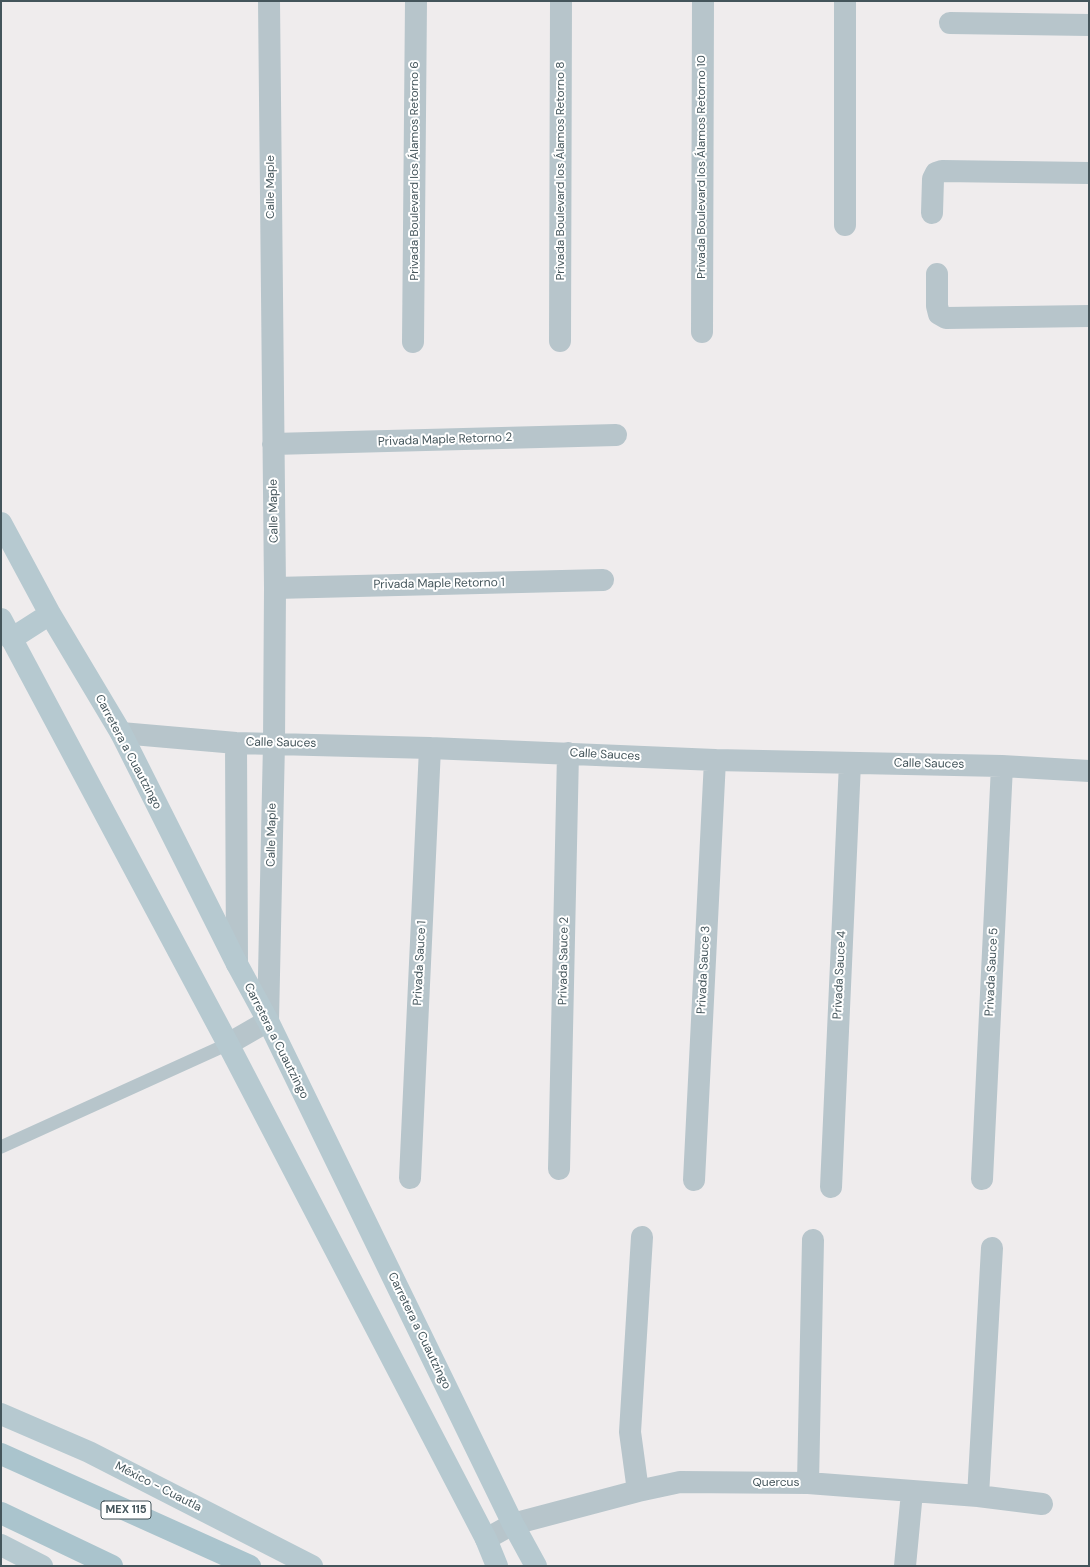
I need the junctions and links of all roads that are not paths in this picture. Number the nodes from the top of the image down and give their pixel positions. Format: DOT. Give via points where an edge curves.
graph roads {
  1 [pos="269,1"];
  2 [pos="416,1"];
  3 [pos="561,1"];
  4 [pos="703,1"];
  5 [pos="844,1"];
  6 [pos="950,23"];
  7 [pos="1089,25"];
  8 [pos="1089,173"];
  9 [pos="932,213"];
  10 [pos="845,225"];
  11 [pos="937,274"];
  12 [pos="1089,316"];
  13 [pos="702,332"];
  14 [pos="560,341"];
  15 [pos="413,342"];
  16 [pos="616,435"];
  17 [pos="273,444"];
  18 [pos="1,523"];
  19 [pos="603,580"];
  20 [pos="275,588"];
  21 [pos="50,614"];
  22 [pos="1,619"];
  23 [pos="11,639"];
  24 [pos="121,733"];
  25 [pos="236,743"];
  26 [pos="274,743"];
  27 [pos="430,748"];
  28 [pos="568,753"];
  29 [pos="715,760"];
  30 [pos="850,763"];
  31 [pos="1002,766"];
  32 [pos="1089,771"];
  33 [pos="237,964"];
  34 [pos="268,1021"];
  35 [pos="228,1044"];
  36 [pos="1,1147"];
  37 [pos="559,1169"];
  38 [pos="410,1178"];
  39 [pos="982,1179"];
  40 [pos="694,1180"];
  41 [pos="831,1187"];
  42 [pos="642,1237"];
  43 [pos="813,1240"];
  44 [pos="992,1248"];
  45 [pos="1,1414"];
  46 [pos="1,1454"];
  47 [pos="808,1483"];
  48 [pos="638,1491"];
  49 [pos="912,1492"];
  50 [pos="978,1496"];
  51 [pos="1042,1504"];
  52 [pos="1,1513"];
  53 [pos="513,1524"];
  54 [pos="486,1538"];
  55 [pos="1,1545"];
  56 [pos="42,1566"];
  57 [pos="112,1566"];
  58 [pos="250,1566"];
  59 [pos="312,1566"];
  60 [pos="497,1566"];
  61 [pos="536,1566"];
  62 [pos="905,1566"];
  1 -- 17 [label="street, Calle Maple"];
  2 -- 15 [label="street, Privada Boulevard los Álamos Retorno 6"];
  3 -- 14 [label="street, Privada Boulevard los Álamos Retorno 8"];
  4 -- 13 [label="street, Privada Boulevard los Álamos Retorno 10"];
  5 -- 10 [label="street"];
  6 -- 7 [label="street"];
  8 -- 9 [label="street" via="942,171 936,173 933,180"];
  11 -- 12 [label="street" via="937,306 939,314 946,318"];
  16 -- 17 [label="street, Privada Maple Retorno 2"];
  17 -- 20 [label="street, Calle Maple"];
  18 -- 21 [label="main road, Carretera a Cuautzingo"];
  19 -- 20 [label="street, Privada Maple Retorno 1"];
  20 -- 26 [label="street, Calle Maple"];
  21 -- 23 [label="main road"];
  21 -- 24 [label="main road, Carretera a Cuautzingo"];
  22 -- 23 [label="main road"];
  23 -- 35 [label="main road"];
  24 -- 25 [label="street, Calle Sauces"];
  24 -- 33 [label="main road, Carretera a Cuautzingo"];
  25 -- 26 [label="street, Calle Sauces"];
  25 -- 33 [label="street"];
  26 -- 27 [label="street, Calle Sauces"];
  26 -- 34 [label="street, Calle Maple"];
  27 -- 28 [label="street, Calle Sauces"];
  27 -- 38 [label="street, Privada Sauce 1"];
  28 -- 29 [label="street, Calle Sauces"];
  28 -- 37 [label="street, Privada Sauce 2"];
  29 -- 30 [label="street, Calle Sauces"];
  29 -- 40 [label="street, Privada Sauce 3"];
  30 -- 31 [label="street, Calle Sauces"];
  30 -- 41 [label="street, Privada Sauce 4"];
  31 -- 32 [label="street, Calle Sauces"];
  31 -- 39 [label="street, Privada Sauce 5"];
  33 -- 34 [label="main road, Carretera a Cuautzingo"];
  34 -- 35 [label="street"];
  34 -- 53 [label="main road, Carretera a Cuautzingo"];
  35 -- 36 [label="lane"];
  35 -- 54 [label="main road"];
  42 -- 48 [label="street" via="630,1432"];
  43 -- 47 [label="street"];
  44 -- 50 [label="street"];
  45 -- 59 [label="main road, México - Cuautla / MEX 115" via="89,1452"];
  46 -- 58 [label="main road, MEX 115"];
  47 -- 48 [label="street, Quercus" via="680,1482"];
  47 -- 49 [label="street, Quercus"];
  48 -- 53 [label="street, Quercus"];
  49 -- 50 [label="street, Quercus"];
  49 -- 62 [label="street"];
  50 -- 51 [label="street, Quercus"];
  52 -- 57 [label="main road"];
  53 -- 54 [label="street, Quercus"];
  53 -- 61 [label="main road, Carretera a Cuautzingo"];
  54 -- 60 [label="main road"];
  55 -- 56 [label="main road"];
}
